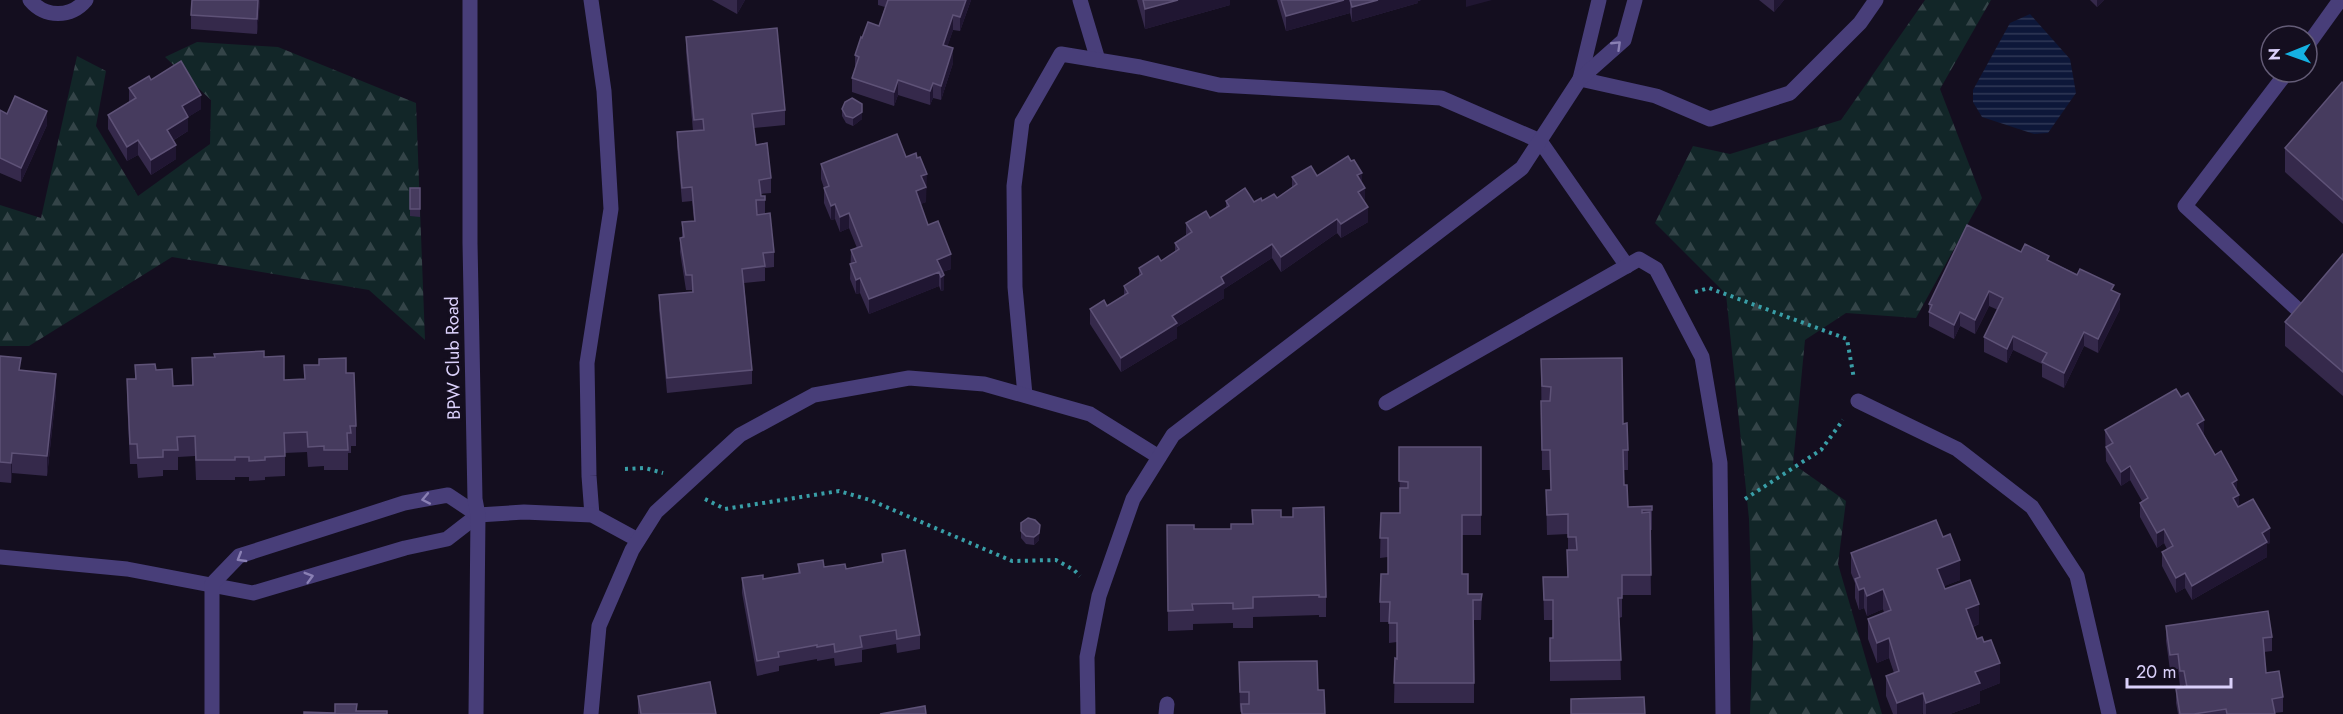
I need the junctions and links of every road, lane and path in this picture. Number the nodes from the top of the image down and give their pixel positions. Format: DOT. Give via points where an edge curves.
graph roads {
  1 [pos="30,0"];
  2 [pos="86,0"];
  3 [pos="470,0"];
  4 [pos="591,0"];
  5 [pos="1080,0"];
  6 [pos="1599,0"];
  7 [pos="1635,0"];
  8 [pos="1876,0"];
  9 [pos="2340,0"];
  10 [pos="2319,29"];
  11 [pos="1098,60"];
  12 [pos="1580,78"];
  13 [pos="2278,84"];
  14 [pos="1540,141"];
  15 [pos="1627,266"];
  16 [pos="1671,298"];
  17 [pos="2308,319"];
  18 [pos="1025,395"];
  19 [pos="1858,401"];
  20 [pos="1386,403"];
  21 [pos="1159,457"];
  22 [pos="625,469"];
  23 [pos="663,473"];
  24 [pos="703,498"];
  25 [pos="478,515"];
  26 [pos="592,515"];
  27 [pos="1720,515"];
  28 [pos="638,540"];
  29 [pos="0,557"];
  30 [pos="212,584"];
  31 [pos="1099,596"];
  32 [pos="212,714"];
  33 [pos="476,714"];
  34 [pos="591,714"];
  35 [pos="1088,714"];
  36 [pos="1723,714"];
  37 [pos="2109,714"];
  1 -- 2 [label="street" via="41,10 56,14 70,12"];
  3 -- 25 [label="street, BPW Club Road" via="470,243"];
  4 -- 26 [label="street" via="604,91 611,209 587,363"];
  5 -- 11 [label="street"];
  6 -- 12 [label="street"];
  12 -- 7 [label="street, one-way" via="1624,40"];
  8 -- 12 [label="street" via="1860,23 1790,93 1710,119 1656,96"];
  9 -- 10 [label="street"];
  11 -- 14 [label="street" via="1219,85 1441,98"];
  11 -- 18 [label="street" via="1061,54 1022,122 1014,186 1015,287"];
  12 -- 14 [label="street"];
  13 -- 17 [label="street" via="2185,206"];
  14 -- 15 [label="street"];
  14 -- 21 [label="street" via="1522,168 1173,435"];
  15 -- 16 [label="street" via="1639,259 1656,269"];
  15 -- 20 [label="street"];
  16 -- 19 [label="path" via="1709,288 1847,339"];
  16 -- 27 [label="street" via="1702,357 1720,463"];
  18 -- 21 [label="street" via="1090,414"];
  18 -- 28 [label="street" via="984,384 909,378 814,395 740,435 656,512"];
  19 -- 27 [label="path" via="1821,450"];
  19 -- 37 [label="street" via="1957,449 2032,507 2077,576"];
  21 -- 31 [label="street" via="1133,499"];
  22 -- 23 [label="path" via="645,468"];
  24 -- 31 [label="path" via="725,509 839,491 870,500 1012,561 1056,560 1074,570"];
  25 -- 26 [label="street"];
  30 -- 25 [label="street, one-way" via="253,593 447,539"];
  25 -- 30 [label="street, one-way" via="448,495 404,503 239,556"];
  25 -- 33 [label="street, BPW Club Road"];
  26 -- 28 [label="street"];
  27 -- 36 [label="street"];
  28 -- 34 [label="street" via="599,626"];
  29 -- 30 [label="street" via="126,569"];
  30 -- 32 [label="street"];
  31 -- 35 [label="street" via="1087,657"];
}
